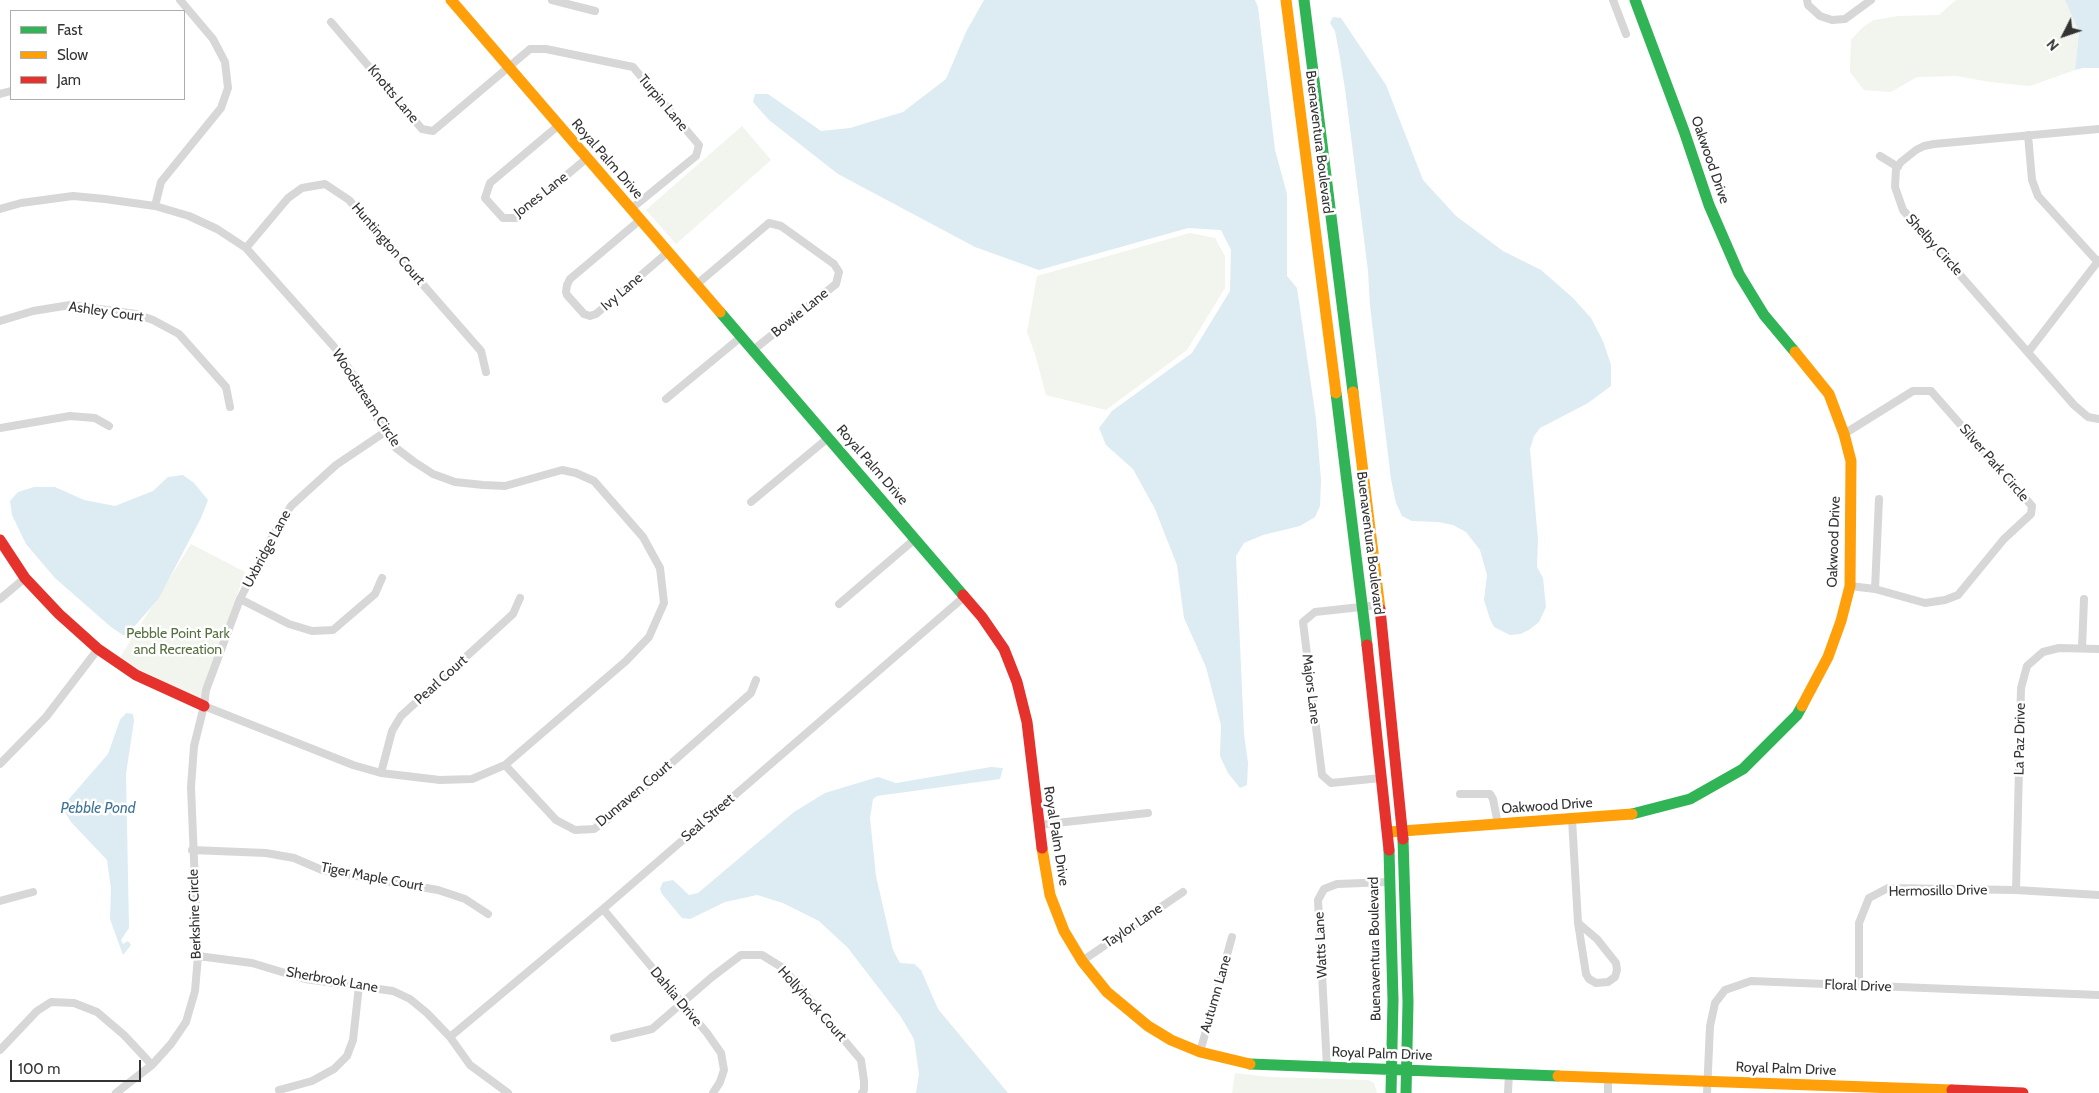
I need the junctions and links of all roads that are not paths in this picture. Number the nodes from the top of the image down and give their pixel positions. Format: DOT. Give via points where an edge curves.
graph roads {
  1 [pos="180,0"];
  2 [pos="450,0"];
  3 [pos="552,0"];
  4 [pos="1286,0"];
  5 [pos="1304,0"];
  6 [pos="1613,0"];
  7 [pos="1636,0"];
  8 [pos="1807,0"];
  9 [pos="1870,0"];
  10 [pos="595,11"];
  11 [pos="331,22"];
  12 [pos="1626,34"];
  13 [pos="508,68"];
  14 [pos="559,125"];
  15 [pos="2099,129"];
  16 [pos="2028,135"];
  17 [pos="1880,156"];
  18 [pos="587,158"];
  19 [pos="1898,167"];
  20 [pos="155,206"];
  21 [pos="0,209"];
  22 [pos="631,209"];
  23 [pos="640,220"];
  24 [pos="246,248"];
  25 [pos="668,252"];
  26 [pos="2098,261"];
  27 [pos="696,285"];
  28 [pos="0,321"];
  29 [pos="741,337"];
  30 [pos="752,351"];
  31 [pos="2029,352"];
  32 [pos="486,372"];
  33 [pos="666,399"];
  34 [pos="230,407"];
  35 [pos="2099,419"];
  36 [pos="110,426"];
  37 [pos="0,428"];
  38 [pos="385,432"];
  39 [pos="1844,434"];
  40 [pos="828,438"];
  41 [pos="1879,499"];
  42 [pos="751,502"];
  43 [pos="915,538"];
  44 [pos="0,540"];
  45 [pos="25,578"];
  46 [pos="382,578"];
  47 [pos="1377,583"];
  48 [pos="1361,586"];
  49 [pos="1850,586"];
  50 [pos="1875,589"];
  51 [pos="964,597"];
  52 [pos="520,598"];
  53 [pos="0,599"];
  54 [pos="2084,599"];
  55 [pos="240,600"];
  56 [pos="839,604"];
  57 [pos="1379,605"];
  58 [pos="1363,606"];
  59 [pos="2082,648"];
  60 [pos="98,649"];
  61 [pos="2099,649"];
  62 [pos="756,680"];
  63 [pos="204,706"];
  64 [pos="0,764"];
  65 [pos="505,765"];
  66 [pos="381,773"];
  67 [pos="1381,778"];
  68 [pos="1460,794"];
  69 [pos="1148,813"];
  70 [pos="1572,819"];
  71 [pos="1498,824"];
  72 [pos="1038,825"];
  73 [pos="1403,831"];
  74 [pos="1388,832"];
  75 [pos="192,850"];
  76 [pos="1389,882"];
  77 [pos="2016,890"];
  78 [pos="33,892"];
  79 [pos="1183,892"];
  80 [pos="2099,895"];
  81 [pos="0,902"];
  82 [pos="602,909"];
  83 [pos="488,914"];
  84 [pos="1578,923"];
  85 [pos="1232,937"];
  86 [pos="198,956"];
  87 [pos="1082,961"];
  88 [pos="359,986"];
  89 [pos="1859,986"];
  90 [pos="2099,994"];
  91 [pos="682,1004"];
  92 [pos="450,1037"];
  93 [pos="614,1038"];
  94 [pos="0,1050"];
  95 [pos="1200,1052"];
  96 [pos="152,1065"];
  97 [pos="1327,1067"];
  98 [pos="1392,1069"];
  99 [pos="1407,1070"];
  100 [pos="1509,1073"];
  101 [pos="1608,1077"];
  102 [pos="1707,1087"];
  103 [pos="1807,1089"];
  104 [pos="279,1090"];
  105 [pos="1907,1091"];
  106 [pos="116,1093"];
  107 [pos="508,1093"];
  108 [pos="713,1093"];
  109 [pos="862,1093"];
  110 [pos="1390,1093"];
  111 [pos="1406,1093"];
  112 [pos="1508,1093"];
  113 [pos="1608,1093"];
  114 [pos="2008,1093"];
  115 [pos="2023,1093"];
  1 -- 20 [label="street" via="213,39 226,62 228,88 221,108 161,182"];
  2 -- 13 [label="street, Royal Palm Drive"];
  3 -- 10 [label="street"];
  4 -- 48 [label="street, Buenaventura Boulevard"];
  5 -- 47 [label="street, Buenaventura Boulevard"];
  6 -- 12 [label="street"];
  7 -- 39 [label="street, Oakwood Drive" via="1709,205 1739,274 1764,315 1829,394"];
  8 -- 9 [label="street" via="1820,16 1832,20 1845,19"];
  11 -- 13 [label="street, Knotts Lane" via="422,129 434,131"];
  13 -- 14 [label="street, Royal Palm Drive"];
  13 -- 22 [label="street, Turpin Lane" via="530,49 546,49 633,67 699,145 696,156"];
  14 -- 18 [label="street, Royal Palm Drive"];
  14 -- 18 [label="street, Jones Lane" via="490,183 485,198 503,218 516,218"];
  15 -- 16 [label="street"];
  16 -- 19 [label="street" via="1934,144 1906,156"];
  16 -- 26 [label="street" via="2032,180 2038,196"];
  17 -- 19 [label="street"];
  18 -- 22 [label="street, Royal Palm Drive"];
  19 -- 31 [label="street, Shelby Circle" via="1895,187 1903,210"];
  20 -- 21 [label="street, Woodstream Circle" via="73,196"];
  20 -- 24 [label="street, Woodstream Circle" via="217,228"];
  22 -- 23 [label="street, Royal Palm Drive"];
  23 -- 25 [label="street, Royal Palm Drive"];
  23 -- 25 [label="street, Ivy Lane" via="570,279 567,295 584,314 596,314"];
  24 -- 32 [label="street, Huntington Court" via="288,198 302,188 325,184 349,200 480,351"];
  24 -- 38 [label="street, Woodstream Circle" via="336,349"];
  25 -- 27 [label="street, Royal Palm Drive"];
  26 -- 31 [label="street"];
  27 -- 29 [label="street, Royal Palm Drive"];
  27 -- 30 [label="street, Bowie Lane" via="769,223 781,226 834,264 839,272 836,284"];
  28 -- 34 [label="street, Ashley Court" via="70,305 136,314 153,320 179,334 226,387"];
  29 -- 30 [label="street, Royal Palm Drive"];
  29 -- 33 [label="street"];
  30 -- 40 [label="street, Royal Palm Drive"];
  31 -- 35 [label="street, Shelby Circle" via="2082,413"];
  36 -- 37 [label="street" via="95,418 70,416"];
  38 -- 55 [label="street, Uxbridge Lane" via="336,466 291,506"];
  38 -- 65 [label="street, Woodstream Circle" via="396,448 412,461 455,482 505,486 562,470 585,477 594,482 643,537 660,568 664,603 649,637 626,661"];
  39 -- 49 [label="street, Oakwood Drive" via="1850,461"];
  39 -- 50 [label="street, Silver Park Circle" via="1913,391 1932,391 2032,506 2031,514 2004,539 1958,595 1925,603"];
  40 -- 42 [label="street"];
  40 -- 43 [label="street, Royal Palm Drive"];
  41 -- 50 [label="street"];
  43 -- 51 [label="street, Royal Palm Drive"];
  43 -- 56 [label="street"];
  44 -- 45 [label="street"];
  45 -- 53 [label="street"];
  45 -- 60 [label="street"];
  46 -- 55 [label="street" via="375,594 333,630 312,631 289,624"];
  47 -- 48 [label="street"];
  47 -- 57 [label="street, Buenaventura Boulevard"];
  48 -- 58 [label="street, Buenaventura Boulevard"];
  49 -- 50 [label="street, Silver Park Circle"];
  49 -- 70 [label="street, Oakwood Drive" via="1828,657 1797,715 1743,769 1690,799 1638,814"];
  51 -- 72 [label="street, Royal Palm Drive" via="1004,649 1017,682 1027,722"];
  51 -- 82 [label="street, Seal Street"];
  52 -- 66 [label="street, Pearl Court" via="514,614 401,716 392,731"];
  54 -- 59 [label="street"];
  55 -- 63 [label="street, Uxbridge Lane" via="206,690"];
  57 -- 58 [label="street, Majors Lane"];
  57 -- 73 [label="street, Buenaventura Boulevard"];
  58 -- 67 [label="street, Buenaventura Boulevard"];
  58 -- 67 [label="street, Majors Lane" via="1315,612 1303,622 1322,775 1331,783"];
  59 -- 61 [label="street, La Paz Drive"];
  59 -- 77 [label="street, La Paz Drive" via="2044,652 2027,666 2021,688"];
  60 -- 63 [label="street" via="136,675"];
  60 -- 64 [label="street" via="46,717"];
  62 -- 65 [label="street, Dunraven Court" via="751,693 594,828 575,830 556,820"];
  63 -- 66 [label="street, Woodstream Circle" via="319,753"];
  63 -- 75 [label="street, Berkshire Circle" via="194,746"];
  65 -- 66 [label="street, Woodstream Circle" via="472,779 440,780"];
  67 -- 74 [label="street, Buenaventura Boulevard"];
  68 -- 71 [label="street" via="1490,794"];
  69 -- 72 [label="street"];
  70 -- 71 [label="street, Oakwood Drive"];
  70 -- 84 [label="street"];
  71 -- 73 [label="street, Oakwood Drive"];
  72 -- 87 [label="street, Royal Palm Drive" via="1050,894 1064,930"];
  73 -- 74 [label="street, Oakwood Drive"];
  73 -- 99 [label="street, Buenaventura Boulevard"];
  74 -- 76 [label="street, Buenaventura Boulevard"];
  75 -- 83 [label="street, Tiger Maple Court" via="266,853 294,858 322,870 438,890 465,899"];
  75 -- 86 [label="street, Berkshire Circle"];
  76 -- 97 [label="street, Watts Lane" via="1337,884 1324,889 1318,900"];
  76 -- 98 [label="street, Buenaventura Boulevard"];
  77 -- 80 [label="street, Hermosillo Drive"];
  77 -- 89 [label="street, Hermosillo Drive" via="1888,888 1869,898 1859,923"];
  78 -- 81 [label="street"];
  79 -- 87 [label="street, Taylor Lane"];
  82 -- 91 [label="street, Dahlia Drive"];
  82 -- 92 [label="street, Seal Street"];
  84 -- 84 [label="street" via="1586,974 1596,983 1608,982 1617,970 1616,963 1597,939"];
  85 -- 95 [label="street, Autumn Lane"];
  86 -- 88 [label="street, Sherbrook Lane" via="252,963 305,979"];
  86 -- 96 [label="street, Berkshire Circle" via="196,991 186,1022"];
  87 -- 95 [label="street, Royal Palm Drive" via="1107,992 1129,1011 1171,1040"];
  88 -- 92 [label="street, Sherbrook Lane" via="392,991 410,999"];
  88 -- 104 [label="street" via="347,1056 334,1069 312,1082"];
  89 -- 90 [label="street, Floral Drive"];
  89 -- 102 [label="street, Floral Drive" via="1752,981 1725,990 1714,1003"];
  91 -- 93 [label="street, Hollyhock Court" via="652,1029"];
  91 -- 108 [label="street, Dahlia Drive" via="721,1053 724,1070"];
  91 -- 109 [label="street, Hollyhock Court" via="741,955 762,955 784,968 860,1060 864,1081"];
  92 -- 107 [label="street, Sherbrook Lane" via="470,1065"];
  94 -- 96 [label="street" via="51,1002 74,1003 97,1012"];
  95 -- 97 [label="street, Royal Palm Drive" via="1251,1064"];
  96 -- 106 [label="street, Berkshire Circle"];
  97 -- 98 [label="street, Royal Palm Drive"];
  98 -- 99 [label="street, Royal Palm Drive"];
  98 -- 110 [label="street, Buenaventura Boulevard"];
  99 -- 100 [label="street, Royal Palm Drive"];
  99 -- 111 [label="street, Buenaventura Boulevard"];
  100 -- 101 [label="street, Royal Palm Drive"];
  100 -- 112 [label="street"];
  101 -- 102 [label="street, Royal Palm Drive"];
  101 -- 113 [label="street"];
  102 -- 103 [label="street, Royal Palm Drive"];
  103 -- 105 [label="street, Royal Palm Drive"];
  105 -- 114 [label="street, Royal Palm Drive"];
  114 -- 115 [label="street, Royal Palm Drive"];
}
